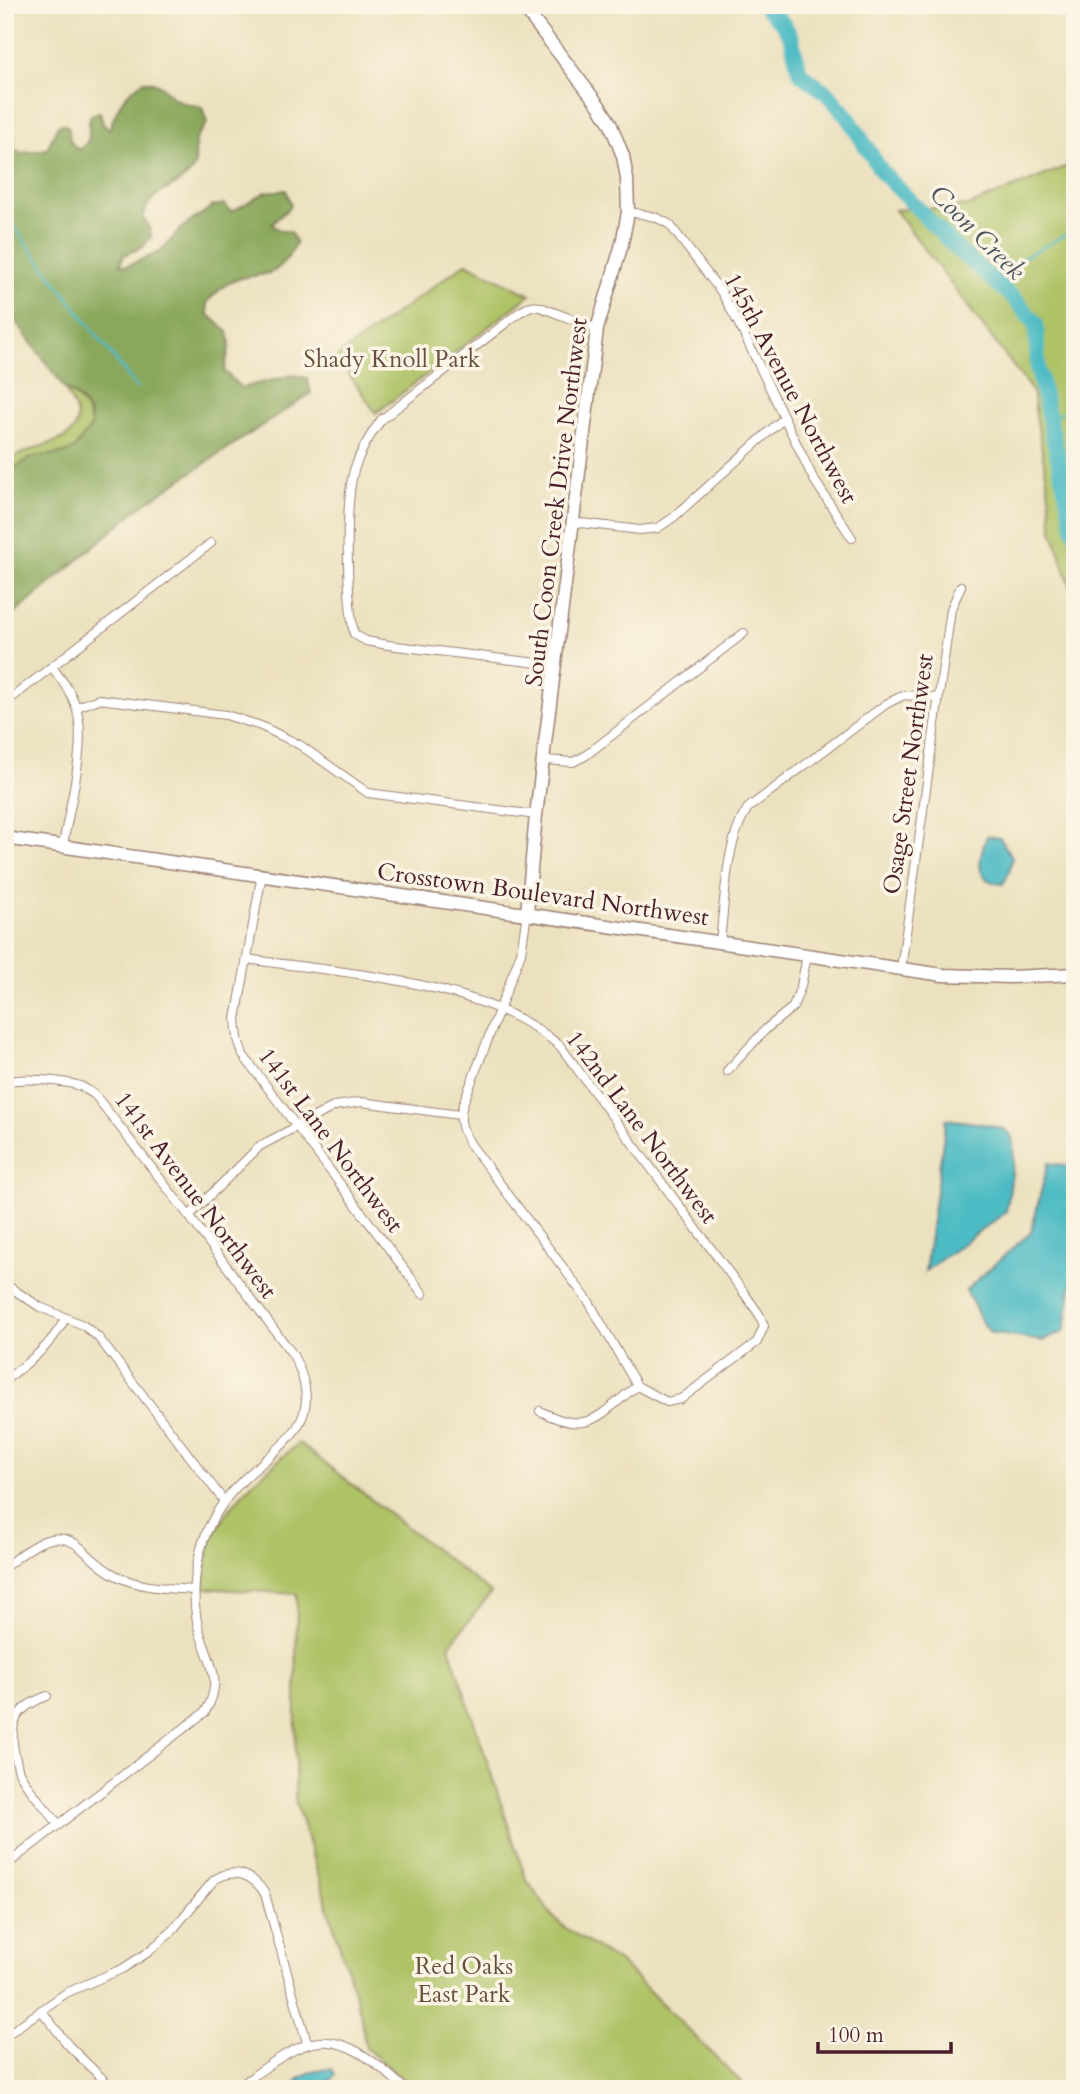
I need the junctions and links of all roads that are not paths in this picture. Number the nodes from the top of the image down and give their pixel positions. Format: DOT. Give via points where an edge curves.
graph roads {
  1 [pos="522,5"];
  2 [pos="628,212"];
  3 [pos="597,329"];
  4 [pos="784,418"];
  5 [pos="572,522"];
  6 [pos="852,538"];
  7 [pos="211,543"];
  8 [pos="961,586"];
  9 [pos="744,633"];
  10 [pos="554,665"];
  11 [pos="52,667"];
  12 [pos="938,698"];
  13 [pos="5,703"];
  14 [pos="76,707"];
  15 [pos="545,761"];
  16 [pos="537,815"];
  17 [pos="5,838"];
  18 [pos="63,845"];
  19 [pos="262,874"];
  20 [pos="527,914"];
  21 [pos="720,942"];
  22 [pos="807,956"];
  23 [pos="247,959"];
  24 [pos="901,969"];
  25 [pos="1075,974"];
  26 [pos="500,1011"];
  27 [pos="727,1071"];
  28 [pos="5,1083"];
  29 [pos="460,1115"];
  30 [pos="295,1125"];
  31 [pos="189,1216"];
  32 [pos="5,1284"];
  33 [pos="423,1294"];
  34 [pos="65,1319"];
  35 [pos="5,1380"];
  36 [pos="637,1386"];
  37 [pos="540,1411"];
  38 [pos="224,1501"];
  39 [pos="5,1567"];
  40 [pos="194,1590"];
  41 [pos="47,1696"];
  42 [pos="59,1825"];
  43 [pos="5,1866"];
  44 [pos="41,2010"];
  45 [pos="5,2036"];
  46 [pos="307,2043"];
  47 [pos="113,2089"];
  48 [pos="236,2089"];
  49 [pos="405,2089"];
  1 -- 2 [label="street, South Coon Creek Drive Northwest" via="610,123 625,167"];
  2 -- 3 [label="street, South Coon Creek Drive Northwest"];
  2 -- 4 [label="street, 145th Avenue Northwest" via="661,219 722,293"];
  3 -- 5 [label="street, South Coon Creek Drive Northwest"];
  3 -- 10 [label="street" via="531,306 381,420 354,470 350,502 354,634 388,645"];
  4 -- 5 [label="street" via="657,528"];
  4 -- 6 [label="street, 145th Avenue Northwest" via="813,478"];
  5 -- 10 [label="street, South Coon Creek Drive Northwest"];
  7 -- 11 [label="street"];
  8 -- 12 [label="street, Osage Street Northwest" via="951,609"];
  9 -- 15 [label="street" via="585,756 573,762"];
  10 -- 15 [label="street, South Coon Creek Drive Northwest"];
  11 -- 13 [label="street"];
  11 -- 14 [label="street"];
  12 -- 21 [label="street" via="904,695 886,704 748,808 735,837"];
  12 -- 24 [label="street, Osage Street Northwest"];
  14 -- 16 [label="street" via="99,699 226,715 300,745 368,793"];
  14 -- 18 [label="street" via="79,749"];
  15 -- 16 [label="street, South Coon Creek Drive Northwest"];
  16 -- 20 [label="street, South Coon Creek Drive Northwest"];
  17 -- 18 [label="street, Crosstown Boulevard Northwest"];
  18 -- 19 [label="street, Crosstown Boulevard Northwest"];
  19 -- 20 [label="street, Crosstown Boulevard Northwest"];
  19 -- 23 [label="street, 141st Lane Northwest"];
  20 -- 21 [label="street, Crosstown Boulevard Northwest"];
  20 -- 26 [label="street" via="521,954"];
  21 -- 22 [label="street, Crosstown Boulevard Northwest"];
  22 -- 24 [label="street, Crosstown Boulevard Northwest"];
  22 -- 27 [label="street" via="793,1007"];
  23 -- 26 [label="street, 142nd Lane Northwest" via="433,987"];
  23 -- 30 [label="street, 141st Lane Northwest" via="236,1020 238,1039 243,1055"];
  24 -- 25 [label="street, Crosstown Boulevard Northwest" via="977,977"];
  26 -- 29 [label="street"];
  26 -- 36 [label="street, 142nd Lane Northwest" via="534,1026 560,1046 764,1326 757,1342 681,1399 667,1402"];
  28 -- 31 [label="street, 141st Avenue Northwest" via="24,1078 80,1086 95,1095"];
  29 -- 30 [label="street" via="360,1102 335,1106"];
  29 -- 36 [label="street" via="471,1145 589,1302"];
  30 -- 31 [label="street" via="260,1146"];
  30 -- 33 [label="street, 141st Lane Northwest"];
  31 -- 38 [label="street, 141st Avenue Northwest" via="293,1355 304,1381 305,1406 298,1427"];
  32 -- 34 [label="street"];
  34 -- 35 [label="street" via="41,1353"];
  34 -- 38 [label="street" via="98,1336"];
  36 -- 37 [label="street" via="590,1421 577,1424"];
  38 -- 40 [label="street" via="201,1546"];
  39 -- 40 [label="street" via="48,1538 60,1538 79,1546 116,1576 143,1586"];
  40 -- 42 [label="street" via="198,1624 214,1670 212,1700 197,1720"];
  41 -- 42 [label="street" via="33,1701 16,1717 13,1746 19,1771"];
  42 -- 43 [label="street"];
  44 -- 45 [label="street"];
  44 -- 46 [label="street" via="66,1993 134,1962 170,1933 214,1881 222,1875 243,1874 265,1894"];
  44 -- 47 [label="street" via="80,2058"];
  46 -- 48 [label="street" via="286,2052"];
  46 -- 49 [label="street" via="329,2042 362,2052"];
}
